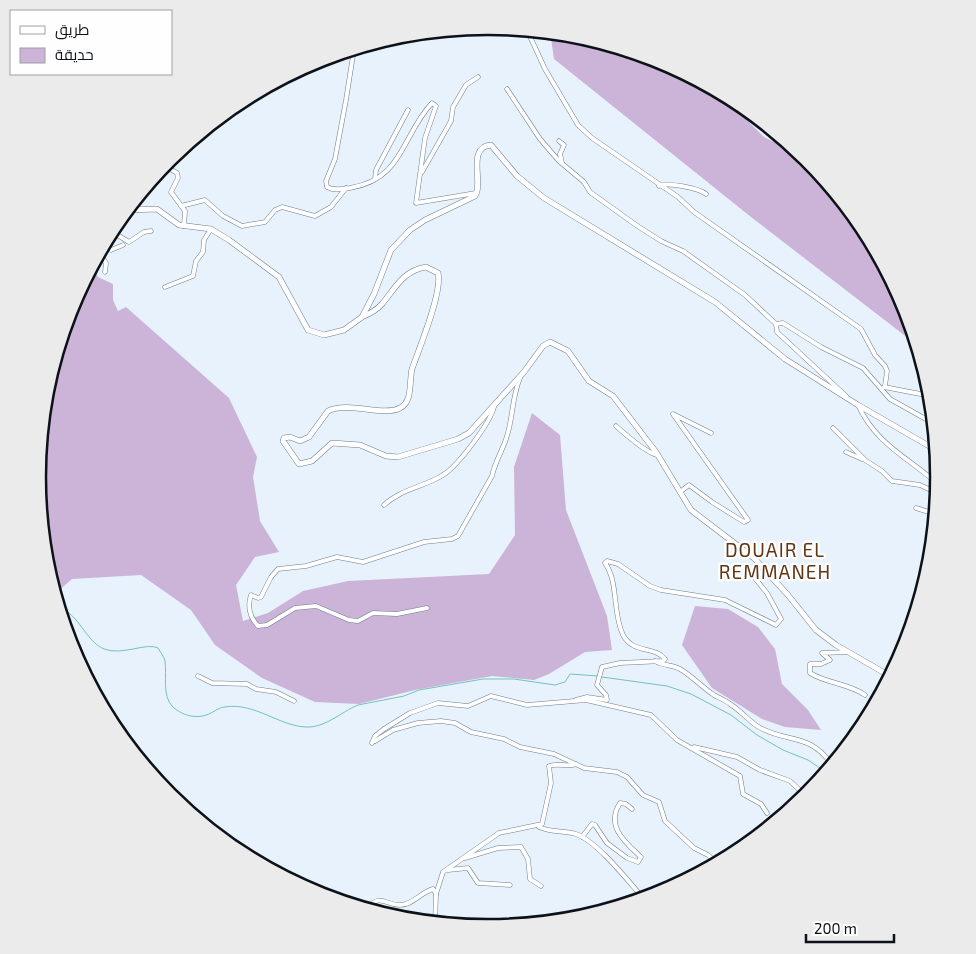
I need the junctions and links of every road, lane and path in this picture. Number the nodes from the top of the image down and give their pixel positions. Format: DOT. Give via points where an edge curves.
graph roads {
  1 [pos="530,37"];
  2 [pos="353,56"];
  3 [pos="478,77"];
  4 [pos="507,89"];
  5 [pos="408,110"];
  6 [pos="560,141"];
  7 [pos="562,163"];
  8 [pos="170,169"];
  9 [pos="422,172"];
  10 [pos="375,179"];
  11 [pos="659,186"];
  12 [pos="346,188"];
  13 [pos="476,193"];
  14 [pos="706,194"];
  15 [pos="181,206"];
  16 [pos="136,210"];
  17 [pos="184,226"];
  18 [pos="211,229"];
  19 [pos="151,231"];
  20 [pos="118,235"];
  21 [pos="123,245"];
  22 [pos="109,249"];
  23 [pos="103,259"];
  24 [pos="105,272"];
  25 [pos="165,287"];
  26 [pos="362,317"];
  27 [pos="776,324"];
  28 [pos="524,372"];
  29 [pos="883,387"];
  30 [pos="922,394"];
  31 [pos="847,397"];
  32 [pos="494,406"];
  33 [pos="858,406"];
  34 [pos="926,419"];
  35 [pos="616,426"];
  36 [pos="833,428"];
  37 [pos="711,433"];
  38 [pos="929,446"];
  39 [pos="846,452"];
  40 [pos="658,455"];
  41 [pos="864,460"];
  42 [pos="930,478"];
  43 [pos="930,490"];
  44 [pos="680,492"];
  45 [pos="384,505"];
  46 [pos="916,508"];
  47 [pos="929,510"];
  48 [pos="771,575"];
  49 [pos="427,608"];
  50 [pos="850,652"];
  51 [pos="655,661"];
  52 [pos="884,672"];
  53 [pos="198,676"];
  54 [pos="864,695"];
  55 [pos="576,700"];
  56 [pos="294,701"];
  57 [pos="687,745"];
  58 [pos="828,759"];
  59 [pos="576,764"];
  60 [pos="800,791"];
  61 [pos="632,809"];
  62 [pos="767,813"];
  63 [pos="539,827"];
  64 [pos="582,837"];
  65 [pos="462,859"];
  66 [pos="711,859"];
  67 [pos="446,870"];
  68 [pos="510,885"];
  69 [pos="541,886"];
  70 [pos="638,893"];
  71 [pos="436,894"];
  72 [pos="372,903"];
  73 [pos="435,916"];
  1 -- 11 [label="street" via="578,124 592,138"];
  2 -- 12 [label="street" via="334,159 326,184 333,189"];
  3 -- 9 [label="street" via="466,85 454,107 451,121"];
  4 -- 7 [label="street" via="537,135"];
  5 -- 10 [label="street" via="376,170"];
  6 -- 7 [label="street" via="564,145 560,154"];
  7 -- 27 [label="street" via="584,182 590,192 745,295"];
  8 -- 15 [label="street" via="177,173 178,178 171,192"];
  9 -- 10 [label="street" via="425,138 436,106 432,103 395,164"];
  9 -- 13 [label="street" via="416,203"];
  10 -- 12 [label="street"];
  11 -- 14 [label="street" via="667,183 685,189 697,188"];
  11 -- 29 [label="street" via="861,329 887,371"];
  12 -- 15 [label="street" via="331,207 315,216 282,207 265,222 245,226 222,216 204,200"];
  13 -- 26 [label="street" via="416,226 395,245"];
  13 -- 31 [label="street" via="478,158 484,148 492,145 517,176 544,198 715,302 785,359"];
  15 -- 17 [label="street" via="186,214"];
  16 -- 17 [label="street" via="157,209"];
  17 -- 18 [label="street"];
  18 -- 25 [label="street" via="204,240 203,252 196,261 193,276"];
  18 -- 26 [label="street" via="279,277 311,332 334,334"];
  19 -- 20 [label="street" via="129,242"];
  21 -- 22 [label="street"];
  23 -- 24 [label="street"];
  26 -- 32 [label="street" via="381,306 395,285 414,271 426,267 438,273 432,310 411,373 406,403 391,411 343,408 328,411 306,440 300,442 284,438 283,442 299,464 312,461 332,444 366,446 394,457 434,448 465,436"];
  27 -- 29 [label="street" via="782,323 821,348 862,368"];
  27 -- 31 [label="street" via="777,332"];
  28 -- 32 [label="street"];
  28 -- 40 [label="street" via="543,346 550,342 559,345 589,381 614,396"];
  28 -- 49 [label="street" via="515,392 508,434 492,476 461,534 363,562 337,558 278,569 261,597 251,596 248,603 252,620 258,626 295,608 316,606 358,621 373,613 397,614"];
  29 -- 30 [label="street"];
  29 -- 34 [label="street" via="890,399"];
  31 -- 33 [label="street"];
  32 -- 45 [label="street" via="480,434 446,474 397,495"];
  33 -- 38 [label="street"];
  33 -- 42 [label="street" via="866,423 881,440"];
  35 -- 40 [label="street" via="648,452"];
  36 -- 41 [label="street"];
  37 -- 44 [label="street" via="673,414 748,520 744,522 689,485"];
  39 -- 41 [label="street"];
  40 -- 44 [label="street"];
  41 -- 43 [label="street" via="896,483 920,485"];
  44 -- 48 [label="street" via="691,510"];
  46 -- 47 [label="street"];
  48 -- 50 [label="street" via="816,630"];
  48 -- 51 [label="street" via="763,573 754,577 781,619 776,625 725,600 650,586 618,564 606,561 623,636 630,645 664,656 663,661"];
  50 -- 52 [label="street"];
  50 -- 54 [label="street" via="822,653 830,660 808,666 810,672 824,681 853,687"];
  51 -- 55 [label="street" via="606,665 602,667 597,686 607,700 587,696"];
  51 -- 58 [label="street" via="663,666 679,668 757,725 799,738"];
  53 -- 56 [label="street" via="212,683 247,684"];
  55 -- 57 [label="street" via="651,715 673,737"];
  55 -- 59 [label="street" via="527,704 492,696 468,706 438,703 410,713 375,736 372,743 383,734 406,726 449,722 471,732 504,739 520,748 554,754"];
  57 -- 60 [label="street" via="737,757 790,781"];
  57 -- 62 [label="street" via="740,776 743,794 761,804"];
  59 -- 63 [label="street" via="548,766 551,783"];
  59 -- 66 [label="street" via="588,769 614,771 626,777 643,795 660,803 663,819 690,846"];
  61 -- 64 [label="street" via="620,803 614,826 641,857 638,862 607,843 595,825 592,824"];
  63 -- 64 [label="street"];
  63 -- 65 [label="street" via="499,833"];
  64 -- 70 [label="street" via="600,851"];
  65 -- 67 [label="street"];
  65 -- 69 [label="street" via="498,848 521,847 528,860 530,879"];
  67 -- 68 [label="street" via="468,868 478,883"];
  67 -- 71 [label="street"];
  71 -- 72 [label="street" via="433,889 428,890 408,904 383,900"];
  71 -- 73 [label="street"];
}
